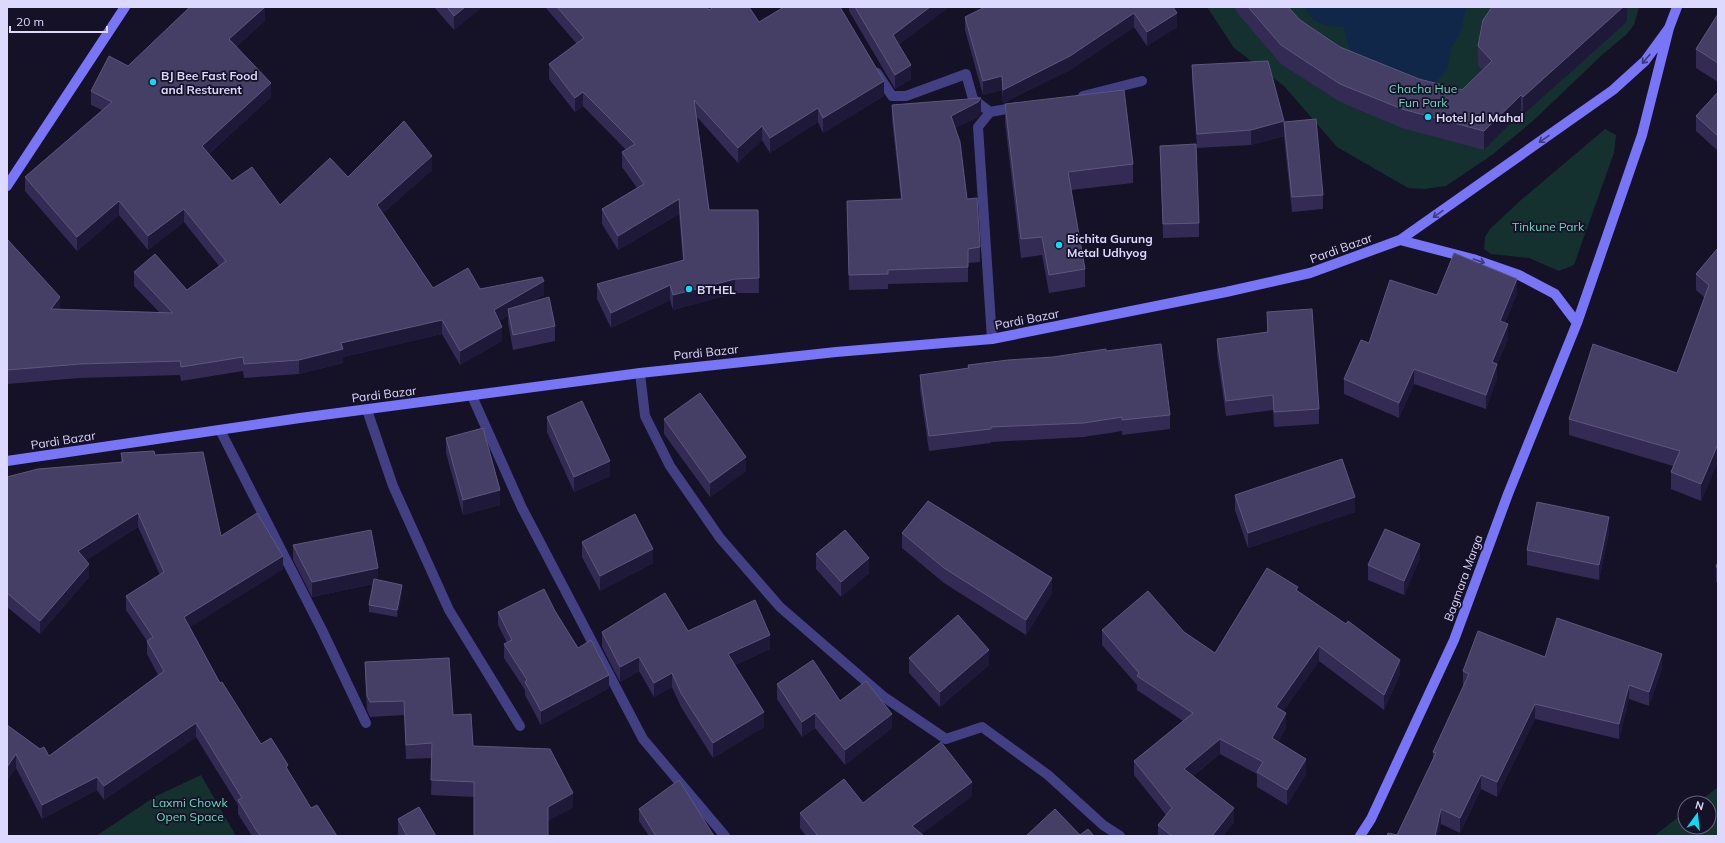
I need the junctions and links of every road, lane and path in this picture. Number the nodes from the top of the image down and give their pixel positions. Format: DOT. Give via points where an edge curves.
graph roads {
  1 [pos="125,7"];
  2 [pos="1677,7"];
  3 [pos="1669,28"];
  4 [pos="871,64"];
  5 [pos="1142,81"];
  6 [pos="1074,99"];
  7 [pos="1028,106"];
  8 [pos="990,112"];
  9 [pos="7,186"];
  10 [pos="1400,240"];
  11 [pos="1577,323"];
  12 [pos="992,339"];
  13 [pos="640,373"];
  14 [pos="472,396"];
  15 [pos="366,410"];
  16 [pos="220,430"];
  17 [pos="7,461"];
  18 [pos="366,723"];
  19 [pos="520,726"];
  20 [pos="725,836"];
  21 [pos="1120,836"];
  22 [pos="1360,836"];
  1 -- 9 [label="main road"];
  2 -- 3 [label="main road"];
  3 -- 10 [label="main road, Pardi Bazar, one-way" via="1645,61 1613,90"];
  3 -- 11 [label="main road, Bagmara Marga" via="1642,135"];
  4 -- 8 [label="street" via="892,96 906,96 966,74 973,99"];
  5 -- 6 [label="street"];
  7 -- 8 [label="street"];
  8 -- 12 [label="street" via="978,127"];
  10 -- 11 [label="main road, one-way" via="1473,259 1519,275 1555,294"];
  10 -- 12 [label="main road, Pardi Bazar" via="1310,273"];
  11 -- 22 [label="main road, Bagmara Marga" via="1508,494 1454,640 1372,819"];
  12 -- 13 [label="main road, Pardi Bazar" via="836,352"];
  13 -- 14 [label="main road, Pardi Bazar"];
  13 -- 21 [label="street" via="645,416 670,466 720,538 780,608 890,702 946,739 982,727 1048,775 1103,825"];
  14 -- 15 [label="main road, Pardi Bazar"];
  14 -- 20 [label="street" via="522,508 643,739"];
  15 -- 16 [label="main road, Pardi Bazar"];
  15 -- 19 [label="street" via="393,486 449,610"];
  16 -- 17 [label="main road, Pardi Bazar"];
  16 -- 18 [label="street" via="322,630"];
}
